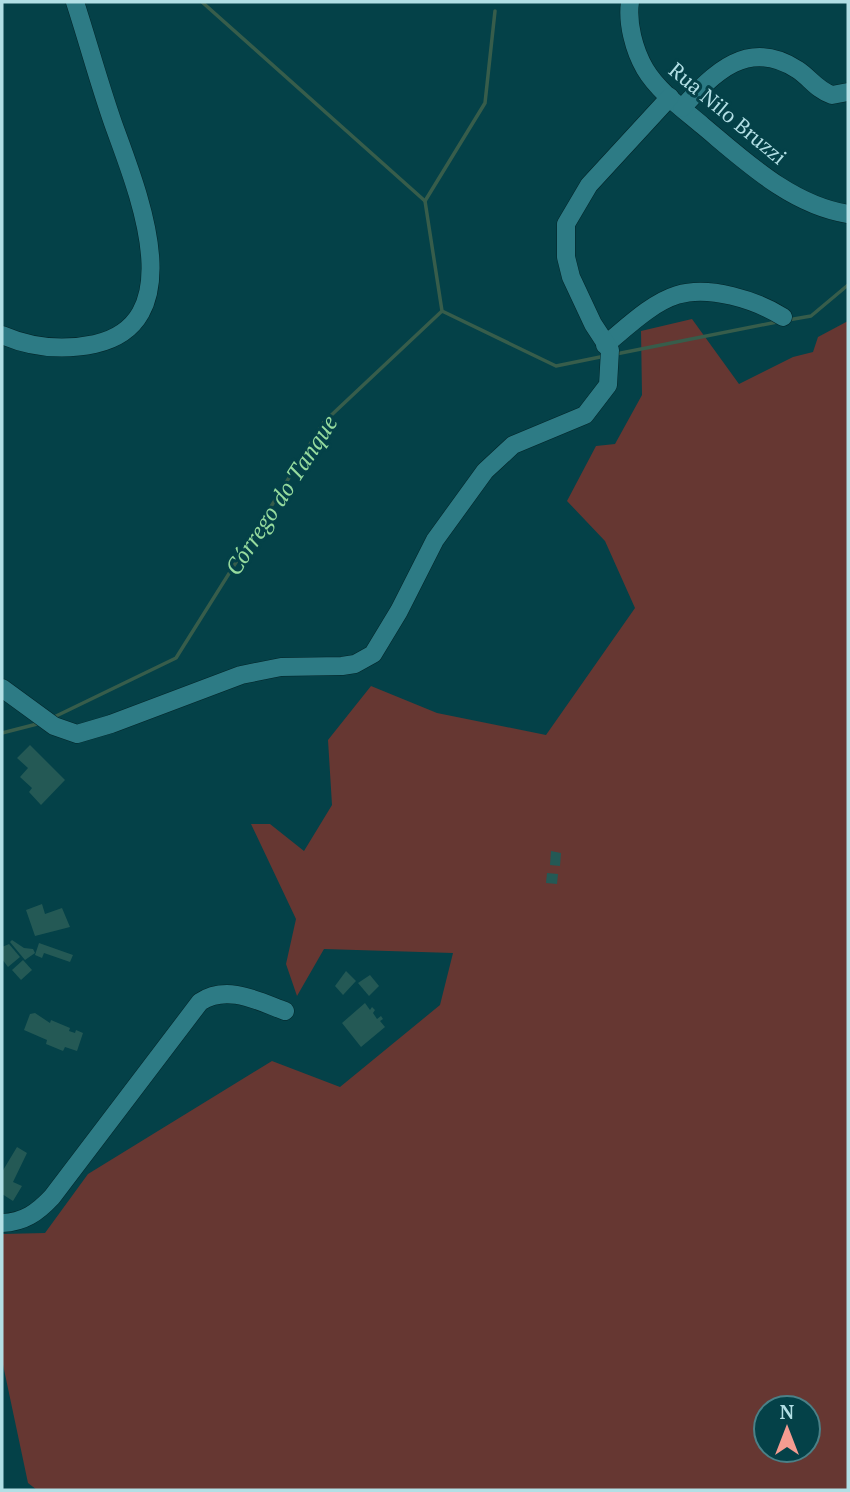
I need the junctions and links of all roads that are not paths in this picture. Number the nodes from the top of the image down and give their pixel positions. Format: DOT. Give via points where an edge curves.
graph roads {
  1 [pos="75,2"];
  2 [pos="630,2"];
  3 [pos="848,92"];
  4 [pos="676,103"];
  5 [pos="848,215"];
  6 [pos="783,317"];
  7 [pos="2,335"];
  8 [pos="608,347"];
  9 [pos="2,688"];
  10 [pos="285,1011"];
  11 [pos="2,1223"];
  1 -- 7 [label="street" via="141,203 150,280 143,311 131,329 114,340 64,349 37,347"];
  2 -- 4 [label="street, Rua Nilo Bruzzi" via="639,56 651,78"];
  3 -- 4 [label="street" via="832,95 795,68 774,60 750,59 722,68"];
  4 -- 5 [label="street, Rua Nilo Bruzzi" via="775,183"];
  4 -- 8 [label="street" via="589,185 566,224 571,277"];
  6 -- 8 [label="street" via="730,296 678,294 646,313"];
  8 -- 9 [label="street" via="608,385 584,415 513,445 485,471 435,540 379,648 366,659 342,666 281,667 241,675 86,732 66,732"];
  10 -- 11 [label="street" via="239,995 210,995 200,1002 52,1197 24,1219"];
}
